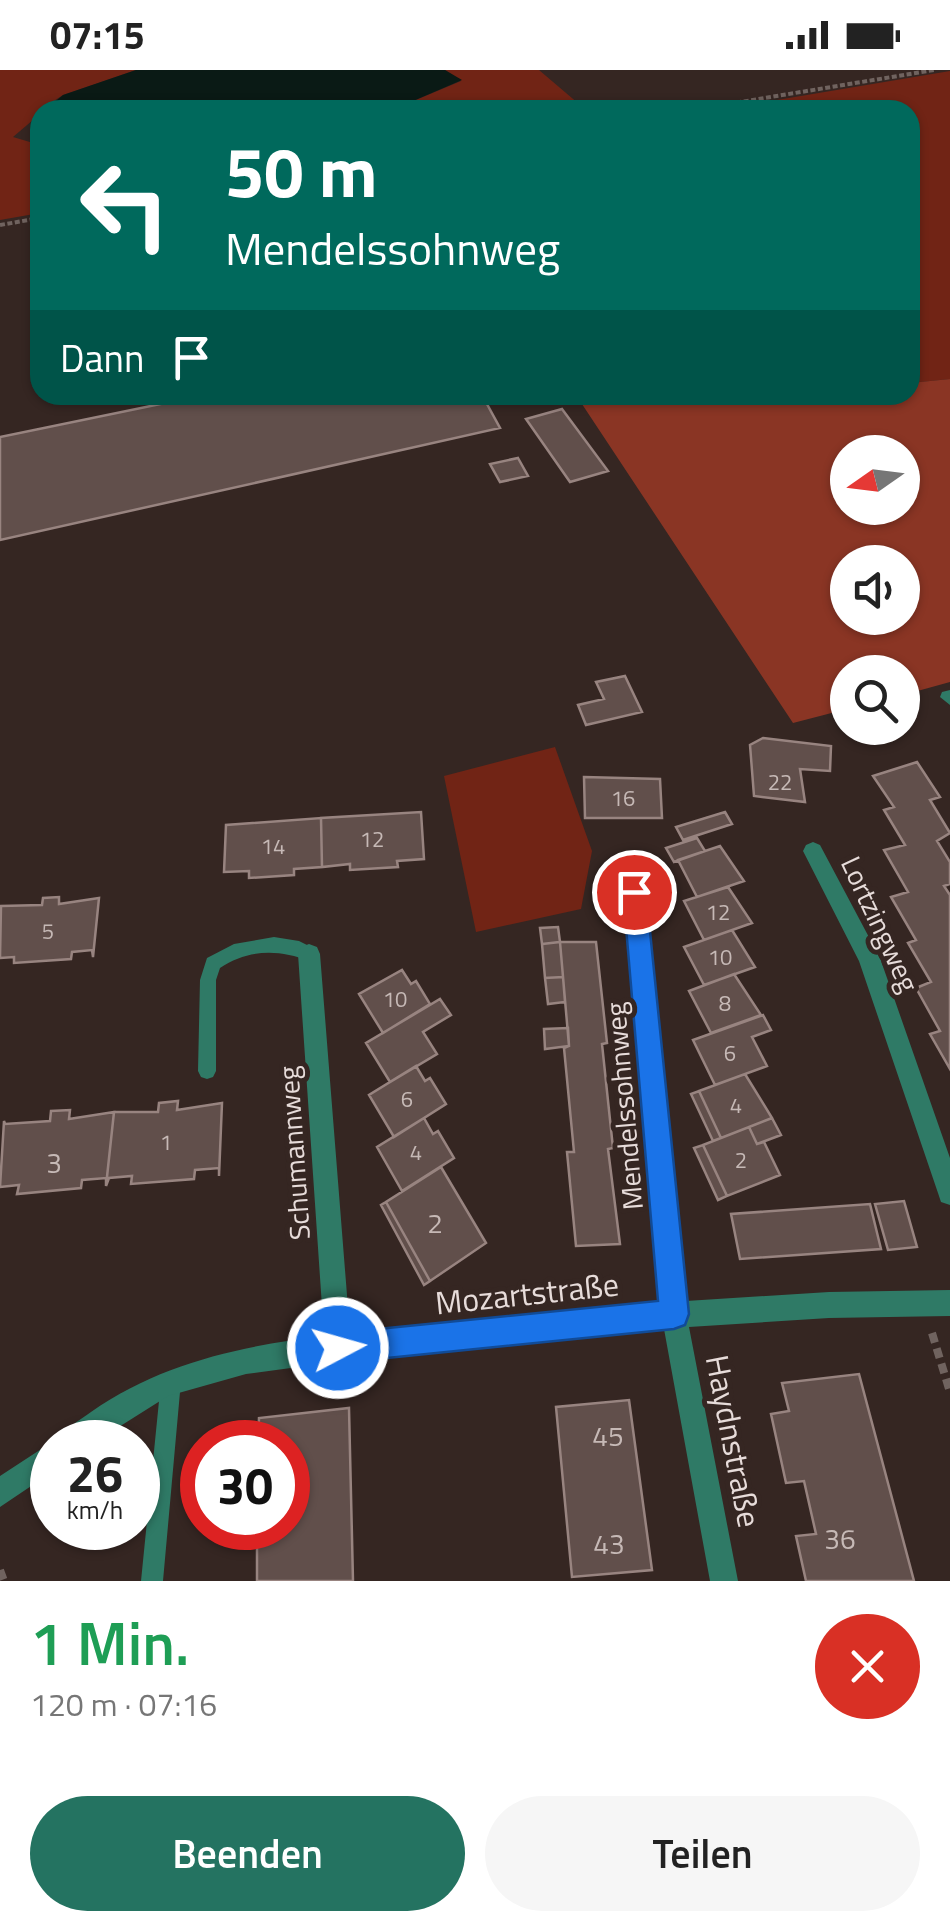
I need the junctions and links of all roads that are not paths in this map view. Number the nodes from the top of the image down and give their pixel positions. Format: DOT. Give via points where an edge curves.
graph roads {
  1 [pos="813,851"];
  2 [pos="634,892"];
  3 [pos="309,954"];
  4 [pos="207,1070"];
  5 [pos="950,1193"];
  6 [pos="937,1303"];
  7 [pos="674,1314"];
  8 [pos="338,1348"];
  9 [pos="171,1381"];
  10 [pos="104,1420"];
  11 [pos="30,1472"];
  12 [pos="0,1493"];
  13 [pos="152,1581"];
  14 [pos="724,1581"];
  1 -- 5 [label="street, Lortzingweg" via="869,958"];
  2 -- 7 [label="street, Mendelssohnweg"];
  3 -- 4 [label="lane" via="276,945 212,963"];
  3 -- 8 [label="street, Schumannweg"];
  6 -- 7 [label="street, Mozartstraße"];
  7 -- 8 [label="street, Mozartstraße"];
  7 -- 14 [label="street, Haydnstraße"];
  8 -- 9 [label="street, Mozartstraße" via="228,1364"];
  9 -- 10 [label="street, Mozartstraße"];
  9 -- 13 [label="lane"];
  11 -- 12 [label="street"];
}
